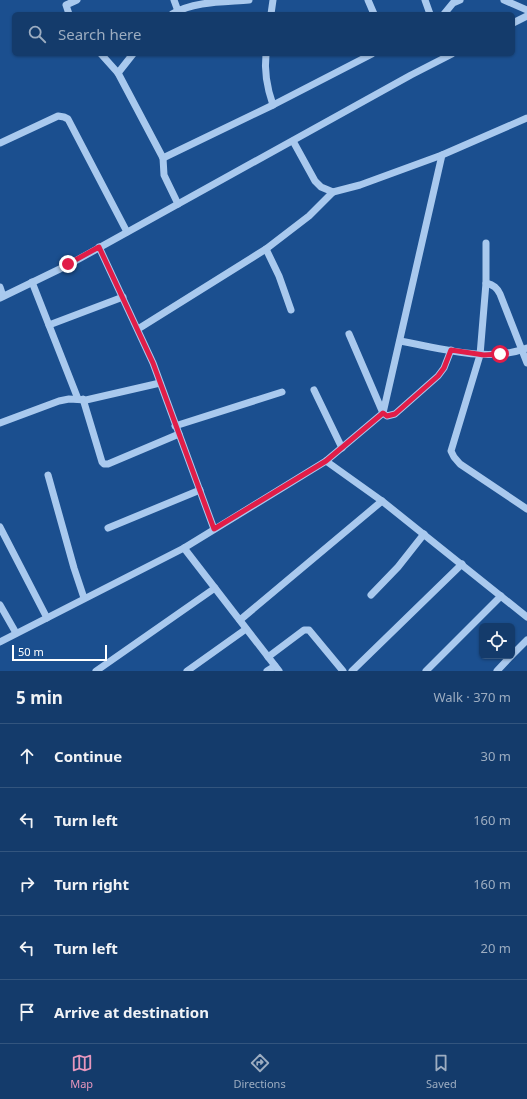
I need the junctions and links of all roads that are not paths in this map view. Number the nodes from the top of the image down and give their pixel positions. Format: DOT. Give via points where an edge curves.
graph roads {
  1 [pos="77,0"];
  2 [pos="174,0"];
  3 [pos="249,0"];
  4 [pos="273,0"];
  5 [pos="368,0"];
  6 [pos="425,0"];
  7 [pos="460,0"];
  8 [pos="504,0"];
  9 [pos="527,10"];
  10 [pos="68,12"];
  11 [pos="175,12"];
  12 [pos="272,12"];
  13 [pos="373,12"];
  14 [pos="429,12"];
  15 [pos="446,12"];
  16 [pos="527,16"];
  17 [pos="515,22"];
  18 [pos="103,56"];
  19 [pos="131,56"];
  20 [pos="266,56"];
  21 [pos="368,56"];
  22 [pos="448,56"];
  23 [pos="118,73"];
  24 [pos="273,105"];
  25 [pos="527,118"];
  26 [pos="293,141"];
  27 [pos="0,143"];
  28 [pos="442,154"];
  29 [pos="163,158"];
  30 [pos="333,192"];
  31 [pos="178,204"];
  32 [pos="126,232"];
  33 [pos="486,243"];
  34 [pos="99,247"];
  35 [pos="266,249"];
  36 [pos="32,282"];
  37 [pos="486,283"];
  38 [pos="0,287"];
  39 [pos="2,297"];
  40 [pos="123,297"];
  41 [pos="290,310"];
  42 [pos="49,325"];
  43 [pos="138,329"];
  44 [pos="350,334"];
  45 [pos="400,342"];
  46 [pos="524,349"];
  47 [pos="451,350"];
  48 [pos="480,354"];
  49 [pos="527,363"];
  50 [pos="160,383"];
  51 [pos="314,390"];
  52 [pos="282,392"];
  53 [pos="80,399"];
  54 [pos="383,413"];
  55 [pos="0,423"];
  56 [pos="175,426"];
  57 [pos="179,434"];
  58 [pos="342,448"];
  59 [pos="326,461"];
  60 [pos="48,475"];
  61 [pos="200,490"];
  62 [pos="382,501"];
  63 [pos="527,509"];
  64 [pos="0,527"];
  65 [pos="108,528"];
  66 [pos="214,529"];
  67 [pos="424,534"];
  68 [pos="184,548"];
  69 [pos="462,564"];
  70 [pos="215,588"];
  71 [pos="371,595"];
  72 [pos="501,596"];
  73 [pos="84,598"];
  74 [pos="0,605"];
  75 [pos="47,618"];
  76 [pos="527,618"];
  77 [pos="240,620"];
  78 [pos="246,629"];
  79 [pos="16,633"];
  80 [pos="527,640"];
  81 [pos="0,642"];
  82 [pos="515,653"];
  83 [pos="268,657"];
  84 [pos="509,659"];
  85 [pos="277,668"];
  86 [pos="96,671"];
  87 [pos="187,671"];
  88 [pos="267,671"];
  89 [pos="343,671"];
  90 [pos="352,671"];
  91 [pos="426,671"];
  92 [pos="497,671"];
  1 -- 10 [label="street" via="66,5"];
  2 -- 11 [label="street"];
  3 -- 11 [label="street" via="192,6"];
  4 -- 12 [label="street"];
  5 -- 13 [label="street"];
  6 -- 14 [label="street"];
  7 -- 15 [label="street" via="453,3"];
  8 -- 9 [label="street"];
  16 -- 17 [label="street"];
  18 -- 23 [label="street"];
  19 -- 23 [label="street"];
  20 -- 24 [label="street" via="265,76"];
  21 -- 24 [label="street"];
  22 -- 26 [label="street"];
  23 -- 29 [label="street"];
  24 -- 29 [label="street"];
  25 -- 28 [label="street"];
  26 -- 30 [label="street" via="315,181"];
  26 -- 31 [label="street"];
  27 -- 32 [label="street" via="58,116 68,119"];
  28 -- 30 [label="street" via="360,185"];
  28 -- 45 [label="street"];
  29 -- 31 [label="street" via="164,175"];
  30 -- 35 [label="street" via="309,216"];
  31 -- 32 [label="street"];
  32 -- 34 [label="street"];
  33 -- 37 [label="street"];
  34 -- 36 [label="street"];
  34 -- 40 [label="street"];
  35 -- 41 [label="street" via="279,276"];
  35 -- 43 [label="street"];
  36 -- 39 [label="street"];
  36 -- 42 [label="street"];
  37 -- 46 [label="street" via="497,288"];
  37 -- 48 [label="street"];
  38 -- 39 [label="street"];
  40 -- 42 [label="street"];
  40 -- 43 [label="street"];
  42 -- 53 [label="street"];
  43 -- 50 [label="street"];
  44 -- 54 [label="street"];
  45 -- 47 [label="street"];
  45 -- 54 [label="street"];
  46 -- 48 [label="street" via="500,354"];
  46 -- 49 [label="street"];
  47 -- 48 [label="street"];
  47 -- 54 [label="street" via="438,376 395,414 387,416"];
  48 -- 63 [label="street" via="451,451 460,464"];
  50 -- 53 [label="street" via="86,400"];
  50 -- 56 [label="street"];
  51 -- 58 [label="street"];
  52 -- 56 [label="street"];
  53 -- 55 [label="street" via="59,401"];
  53 -- 57 [label="street" via="104,464"];
  54 -- 58 [label="street"];
  56 -- 57 [label="street"];
  57 -- 61 [label="street"];
  58 -- 59 [label="street"];
  59 -- 62 [label="street"];
  59 -- 66 [label="street"];
  60 -- 73 [label="street"];
  61 -- 65 [label="street"];
  61 -- 66 [label="street"];
  62 -- 67 [label="street"];
  62 -- 77 [label="street"];
  64 -- 75 [label="street"];
  66 -- 68 [label="street"];
  67 -- 69 [label="street"];
  67 -- 71 [label="street" via="398,567"];
  68 -- 70 [label="street"];
  68 -- 73 [label="street"];
  69 -- 72 [label="street"];
  69 -- 90 [label="street"];
  70 -- 77 [label="street"];
  70 -- 86 [label="street"];
  72 -- 76 [label="street"];
  72 -- 91 [label="street"];
  73 -- 75 [label="street"];
  74 -- 79 [label="street"];
  75 -- 79 [label="street"];
  77 -- 78 [label="street"];
  78 -- 83 [label="street"];
  78 -- 87 [label="street"];
  79 -- 81 [label="street"];
  80 -- 82 [label="street"];
  83 -- 85 [label="street"];
  83 -- 89 [label="street" via="304,630 309,630"];
  84 -- 92 [label="street"];
  85 -- 88 [label="street"];
}
